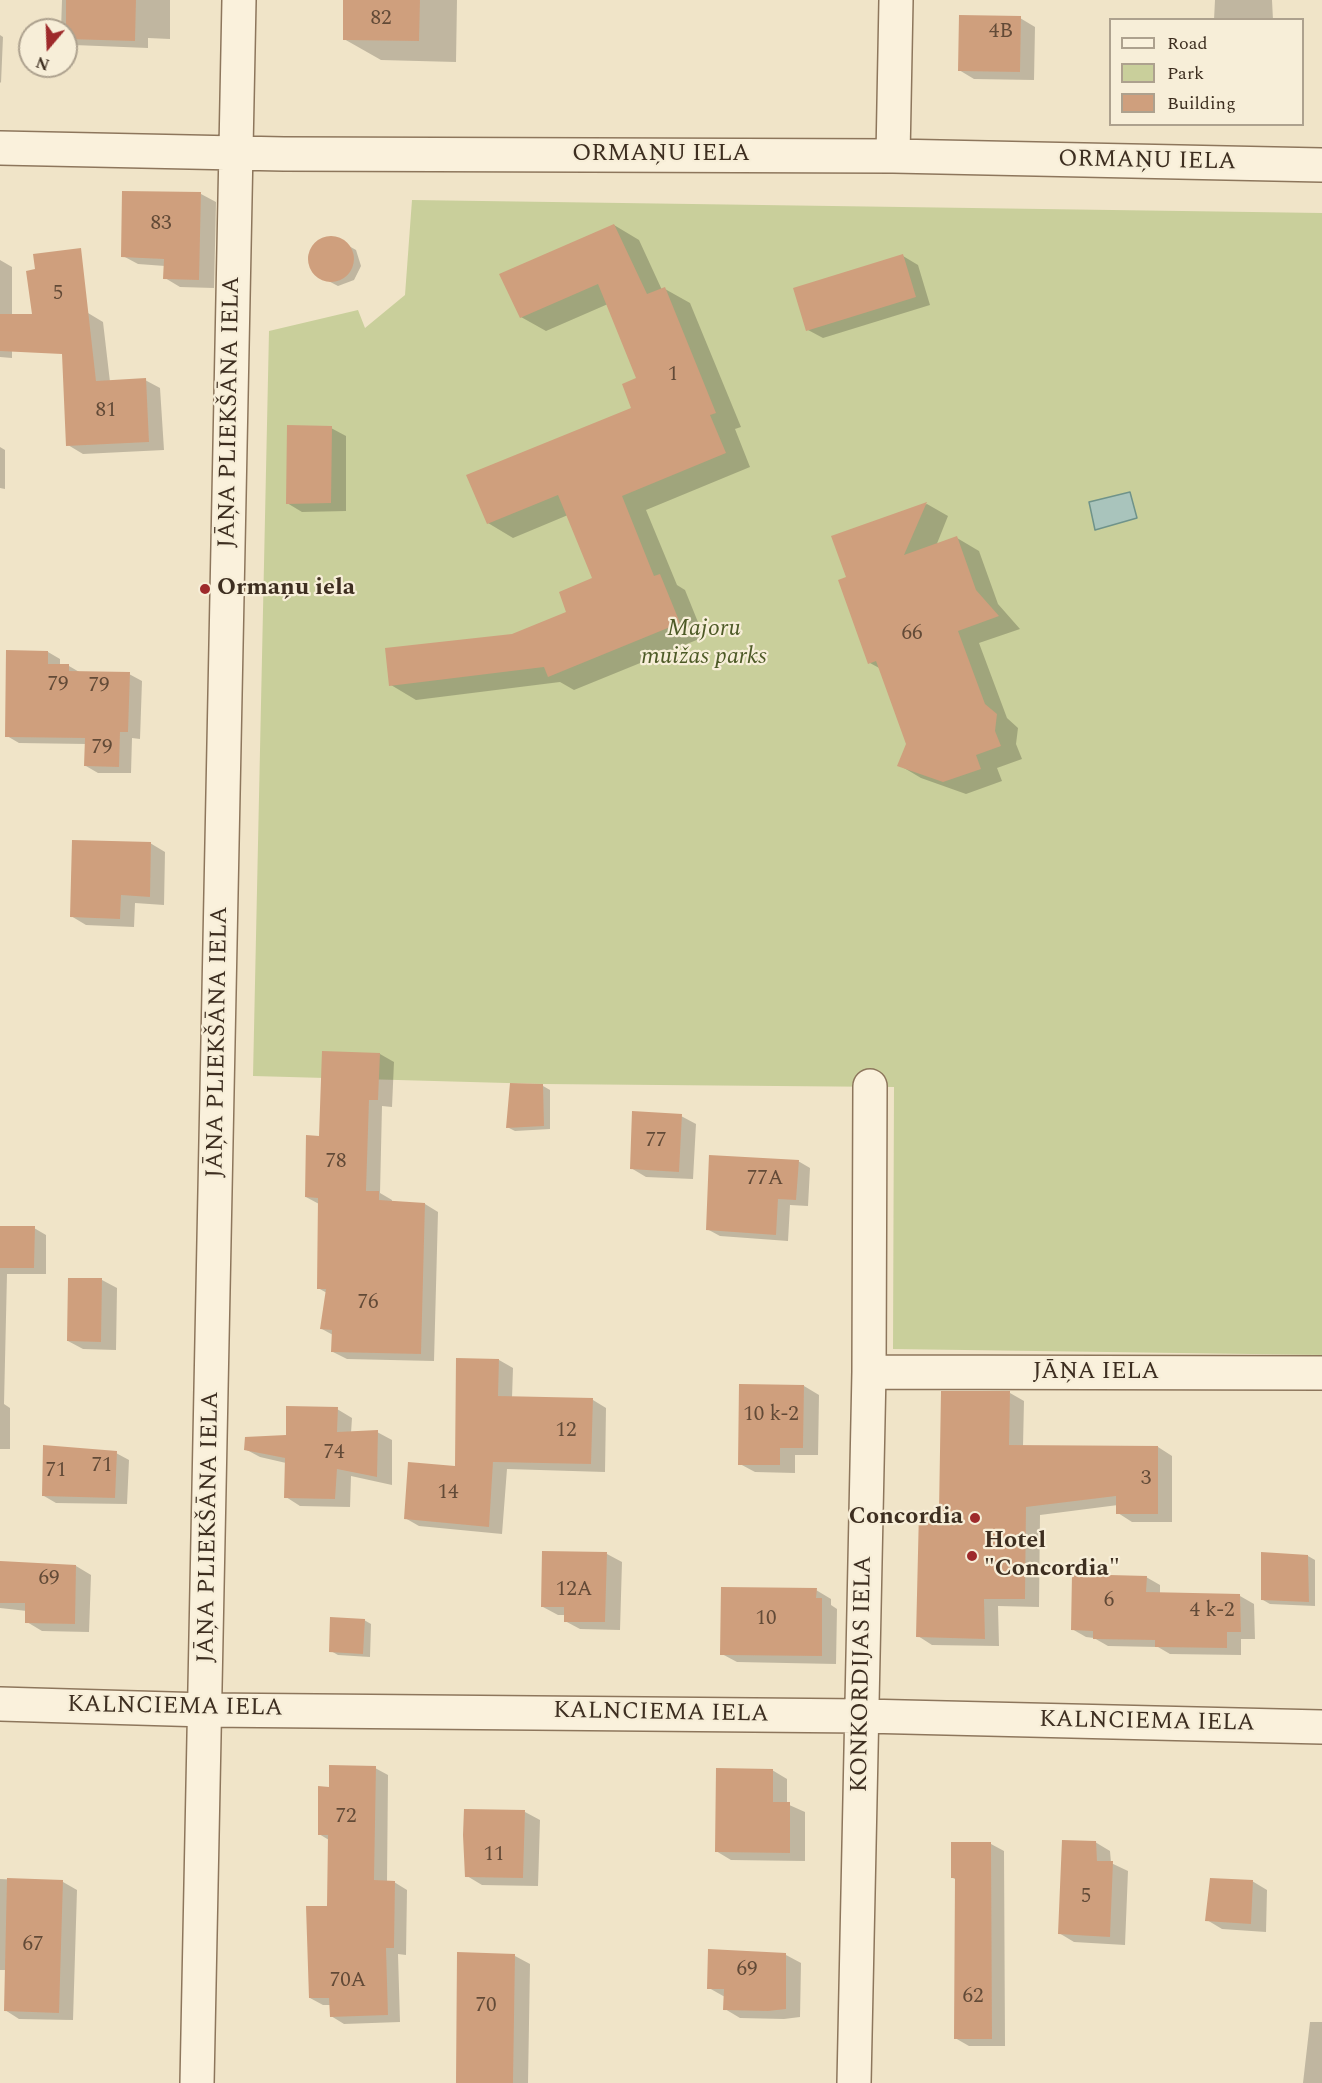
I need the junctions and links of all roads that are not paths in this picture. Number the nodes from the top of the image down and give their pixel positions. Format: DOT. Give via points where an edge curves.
graph roads {
  1 [pos="239,0"];
  2 [pos="896,0"];
  3 [pos="0,148"];
  4 [pos="236,153"];
  5 [pos="893,156"];
  6 [pos="1322,165"];
  7 [pos="870,1086"];
  8 [pos="869,1372"];
  9 [pos="1322,1373"];
  10 [pos="0,1704"];
  11 [pos="206,1710"];
  12 [pos="862,1716"];
  13 [pos="1322,1727"];
  14 [pos="197,2083"];
  15 [pos="854,2083"];
  1 -- 4 [label="street, JĀŅA PLIEKŠĀNA IELA"];
  2 -- 5 [label="street"];
  3 -- 4 [label="street, ORMAŅU IELA"];
  4 -- 5 [label="street, ORMAŅU IELA"];
  4 -- 11 [label="street, JĀŅA PLIEKŠĀNA IELA"];
  5 -- 6 [label="street, ORMAŅU IELA"];
  7 -- 8 [label="street, KONKORDIJAS IELA"];
  8 -- 9 [label="street, JĀŅA IELA"];
  8 -- 12 [label="street, KONKORDIJAS IELA"];
  10 -- 11 [label="street, KALNCIEMA IELA"];
  11 -- 12 [label="street, KALNCIEMA IELA"];
  11 -- 14 [label="street, JĀŅA PLIEKŠĀNA IELA"];
  12 -- 13 [label="street, KALNCIEMA IELA"];
  12 -- 15 [label="street, KONKORDIJAS IELA"];
}
